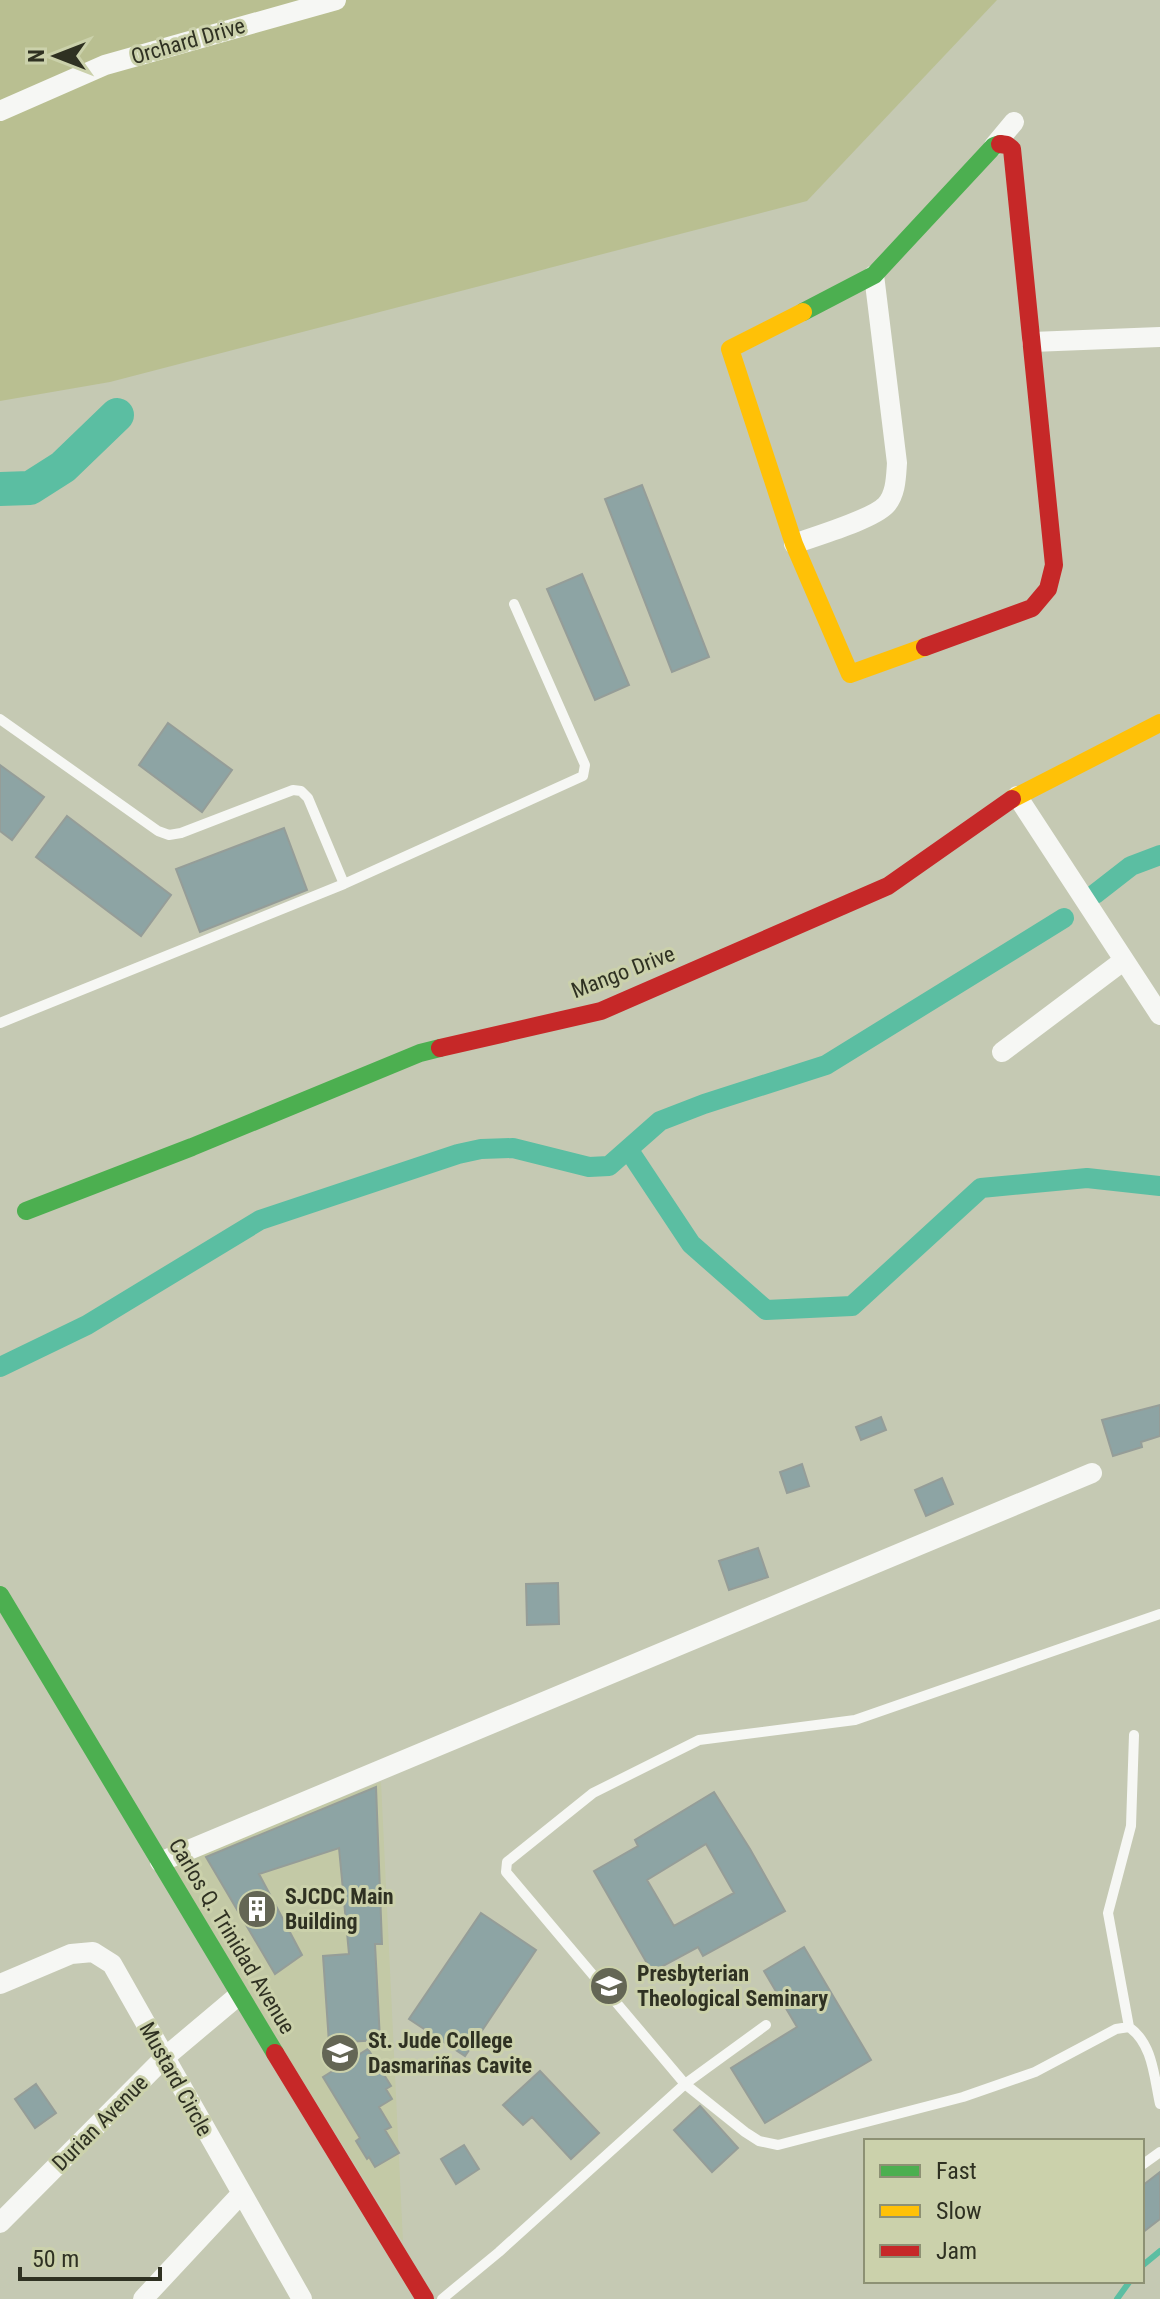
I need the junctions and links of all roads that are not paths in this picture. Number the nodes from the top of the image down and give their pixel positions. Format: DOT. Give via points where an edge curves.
graph roads {
  1 [pos="336,0"];
  2 [pos="0,111"];
  3 [pos="1014,122"];
  4 [pos="994,146"];
  5 [pos="874,275"];
  6 [pos="1160,337"];
  7 [pos="1032,342"];
  8 [pos="794,544"];
  9 [pos="514,604"];
  10 [pos="0,719"];
  11 [pos="1160,723"];
  12 [pos="1017,796"];
  13 [pos="344,884"];
  14 [pos="1123,961"];
  15 [pos="1160,1015"];
  16 [pos="0,1023"];
  17 [pos="1002,1052"];
  18 [pos="26,1211"];
  19 [pos="1092,1473"];
  20 [pos="0,1595"];
  21 [pos="1160,1614"];
  22 [pos="1134,1735"];
  23 [pos="160,1862"];
  24 [pos="0,1984"];
  25 [pos="239,1995"];
  26 [pos="766,2025"];
  27 [pos="1129,2027"];
  28 [pos="164,2058"];
  29 [pos="685,2084"];
  30 [pos="1160,2104"];
  31 [pos="241,2194"];
  32 [pos="0,2223"];
  33 [pos="143,2299"];
  34 [pos="302,2299"];
  35 [pos="425,2299"];
  36 [pos="442,2299"];
  1 -- 2 [label="street, Orchard Drive" via="105,65"];
  3 -- 4 [label="street"];
  4 -- 5 [label="street"];
  4 -- 7 [label="street" via="1012,149"];
  5 -- 8 [label="street" via="897,463 895,487 887,504 874,514"];
  5 -- 8 [label="street" via="730,349"];
  6 -- 7 [label="street"];
  7 -- 8 [label="street" via="1054,565 1045,598 1032,608 850,674"];
  9 -- 13 [label="lane" via="585,765 583,776"];
  10 -- 13 [label="lane" via="169,835 301,791"];
  11 -- 12 [label="street, Mango Drive"];
  12 -- 14 [label="street"];
  12 -- 18 [label="street, Mango Drive" via="888,886 601,1011 420,1053"];
  13 -- 16 [label="lane"];
  14 -- 15 [label="street"];
  14 -- 17 [label="street"];
  19 -- 23 [label="street"];
  20 -- 23 [label="street, Carlos Q. Trinidad Avenue"];
  21 -- 29 [label="lane" via="855,1720 699,1740 593,1793 507,1862 506,1872"];
  22 -- 27 [label="lane" via="1131,1826 1108,1913"];
  23 -- 25 [label="street, Carlos Q. Trinidad Avenue"];
  24 -- 28 [label="street, Mustard Circle" via="71,1954 93,1952 112,1964"];
  25 -- 28 [label="street, Durian Avenue"];
  25 -- 35 [label="street, Carlos Q. Trinidad Avenue"];
  26 -- 29 [label="lane"];
  27 -- 29 [label="lane" via="1035,2072 963,2097 778,2145 745,2132"];
  27 -- 30 [label="lane" via="1148,2049"];
  28 -- 31 [label="street, Mustard Circle"];
  28 -- 32 [label="street, Durian Avenue"];
  29 -- 36 [label="lane"];
  31 -- 33 [label="street"];
  31 -- 34 [label="street, Mustard Circle"];
}
